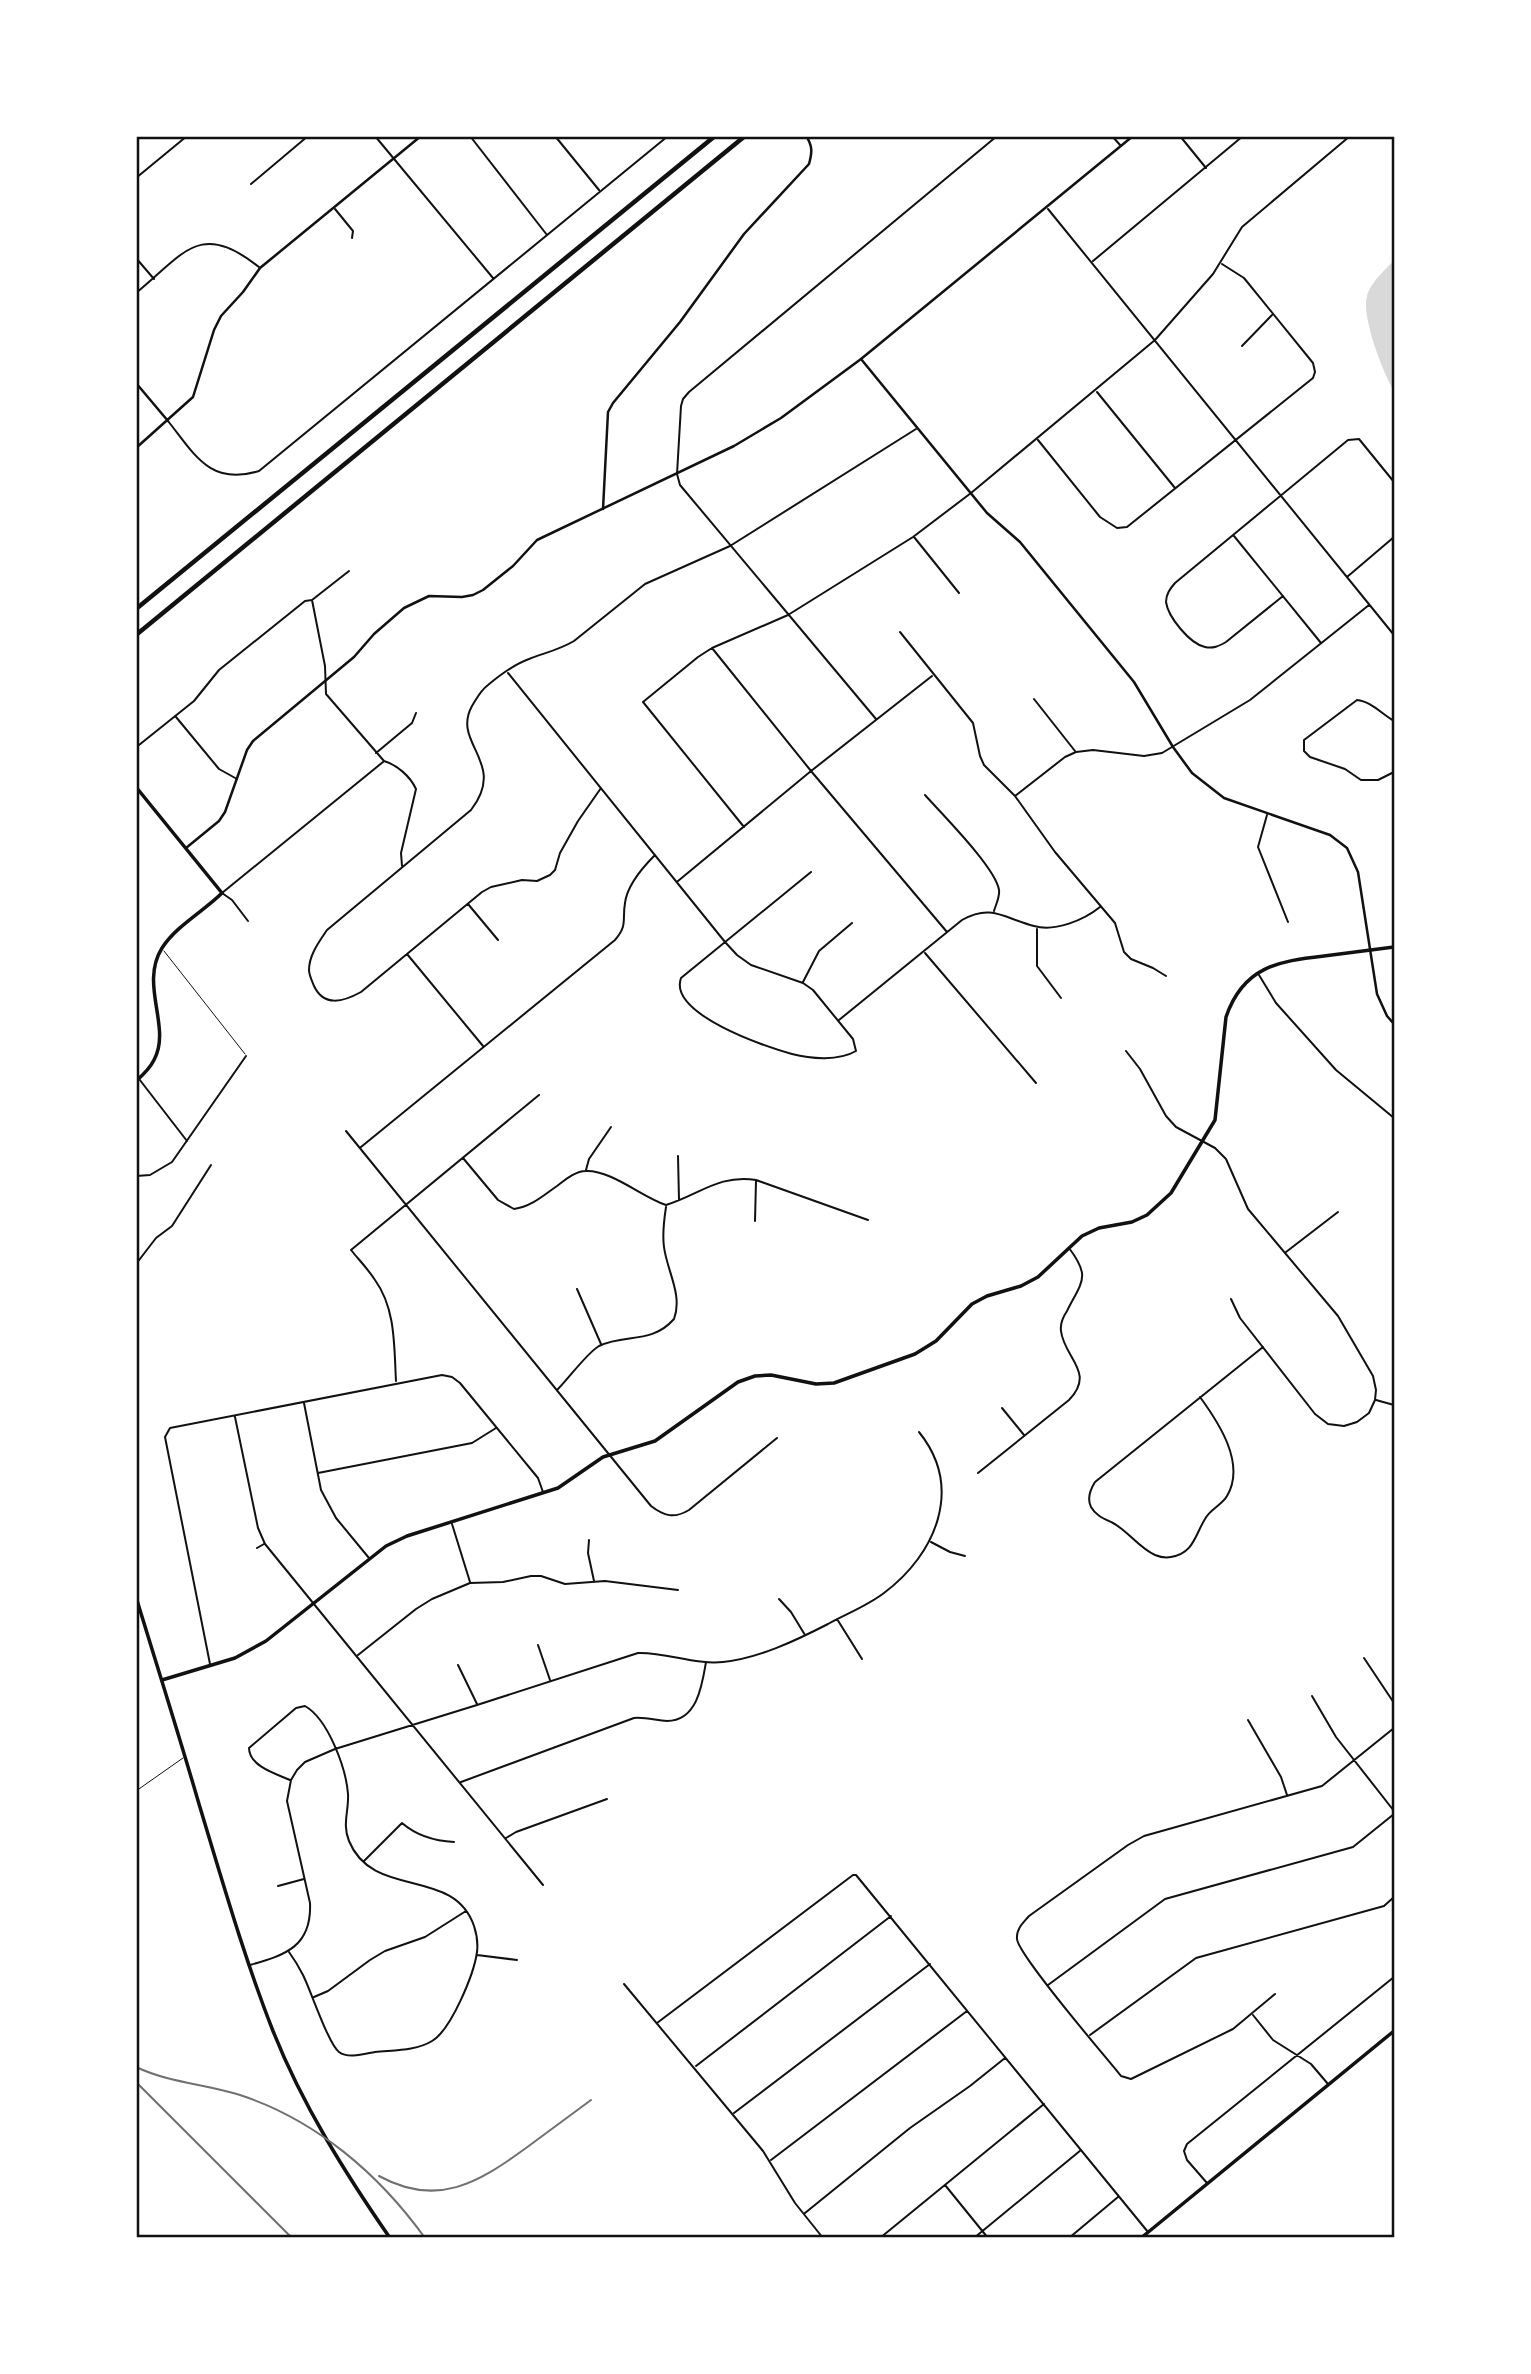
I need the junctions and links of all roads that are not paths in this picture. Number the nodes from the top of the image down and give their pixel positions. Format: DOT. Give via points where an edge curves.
graph roads {
  1 [pos="187,136"];
  2 [pos="308,136"];
  3 [pos="375,136"];
  4 [pos="421,136"];
  5 [pos="470,136"];
  6 [pos="555,136"];
  7 [pos="668,136"];
  8 [pos="715,136"];
  9 [pos="744,136"];
  10 [pos="806,136"];
  11 [pos="997,136"];
  12 [pos="1112,136"];
  13 [pos="1133,136"];
  14 [pos="1180,136"];
  15 [pos="1243,136"];
  16 [pos="1350,136"];
  17 [pos="1121,147"];
  18 [pos="395,159"];
  19 [pos="1206,169"];
  20 [pos="136,178"];
  21 [pos="251,184"];
  22 [pos="600,191"];
  23 [pos="1047,208"];
  24 [pos="335,209"];
  25 [pos="547,235"];
  26 [pos="352,238"];
  27 [pos="136,258"];
  28 [pos="1091,263"];
  29 [pos="1221,263"];
  30 [pos="260,268"];
  31 [pos="494,278"];
  32 [pos="154,279"];
  33 [pos="136,293"];
  34 [pos="1273,314"];
  35 [pos="1155,340"];
  36 [pos="1242,346"];
  37 [pos="861,359"];
  38 [pos="136,383"];
  39 [pos="1096,391"];
  40 [pos="168,421"];
  41 [pos="917,429"];
  42 [pos="1038,439"];
  43 [pos="1236,440"];
  44 [pos="136,448"];
  45 [pos="677,474"];
  46 [pos="1395,482"];
  47 [pos="1176,489"];
  48 [pos="971,494"];
  49 [pos="1280,494"];
  50 [pos="603,509"];
  51 [pos="1234,536"];
  52 [pos="913,537"];
  53 [pos="1395,537"];
  54 [pos="730,546"];
  55 [pos="349,570"];
  56 [pos="1347,577"];
  57 [pos="959,593"];
  58 [pos="1283,596"];
  59 [pos="312,600"];
  60 [pos="1370,605"];
  61 [pos="136,609"];
  62 [pos="788,615"];
  63 [pos="900,632"];
  64 [pos="136,635"];
  65 [pos="1395,635"];
  66 [pos="1322,643"];
  67 [pos="712,648"];
  68 [pos="507,672"];
  69 [pos="934,675"];
  70 [pos="324,683"];
  71 [pos="1034,699"];
  72 [pos="416,713"];
  73 [pos="175,716"];
  74 [pos="876,719"];
  75 [pos="1395,721"];
  76 [pos="139,746"];
  77 [pos="1173,747"];
  78 [pos="1076,752"];
  79 [pos="376,753"];
  80 [pos="384,761"];
  81 [pos="811,771"];
  82 [pos="1395,772"];
  83 [pos="237,779"];
  84 [pos="136,787"];
  85 [pos="601,788"];
  86 [pos="925,795"];
  87 [pos="1015,796"];
  88 [pos="1268,814"];
  89 [pos="744,827"];
  90 [pos="186,848"];
  91 [pos="655,855"];
  92 [pos="402,868"];
  93 [pos="811,872"];
  94 [pos="677,882"];
  95 [pos="222,893"];
  96 [pos="468,904"];
  97 [pos="1101,907"];
  98 [pos="994,912"];
  99 [pos="248,920"];
  100 [pos="1288,922"];
  101 [pos="852,923"];
  102 [pos="1037,928"];
  103 [pos="947,932"];
  104 [pos="498,940"];
  105 [pos="725,942"];
  106 [pos="1395,947"];
  107 [pos="162,948"];
  108 [pos="1371,950"];
  109 [pos="924,952"];
  110 [pos="407,954"];
  111 [pos="1257,972"];
  112 [pos="1166,976"];
  113 [pos="803,983"];
  114 [pos="1061,998"];
  115 [pos="838,1021"];
  116 [pos="1395,1024"];
  117 [pos="484,1047"];
  118 [pos="1126,1051"];
  119 [pos="246,1056"];
  120 [pos="137,1078"];
  121 [pos="1036,1083"];
  122 [pos="539,1095"];
  123 [pos="1395,1118"];
  124 [pos="611,1127"];
  125 [pos="346,1131"];
  126 [pos="1204,1141"];
  127 [pos="188,1142"];
  128 [pos="360,1148"];
  129 [pos="678,1156"];
  130 [pos="463,1158"];
  131 [pos="211,1165"];
  132 [pos="585,1171"];
  133 [pos="136,1176"];
  134 [pos="756,1180"];
  135 [pos="679,1201"];
  136 [pos="406,1204"];
  137 [pos="666,1205"];
  138 [pos="1338,1212"];
  139 [pos="868,1220"];
  140 [pos="755,1222"];
  141 [pos="1068,1247"];
  142 [pos="1285,1253"];
  143 [pos="136,1264"];
  144 [pos="577,1289"];
  145 [pos="1231,1299"];
  146 [pos="602,1345"];
  147 [pos="1264,1346"];
  148 [pos="396,1383"];
  149 [pos="557,1389"];
  150 [pos="1200,1397"];
  151 [pos="1375,1400"];
  152 [pos="303,1402"];
  153 [pos="1395,1405"];
  154 [pos="1002,1408"];
  155 [pos="235,1416"];
  156 [pos="496,1428"];
  157 [pos="919,1432"];
  158 [pos="1024,1436"];
  159 [pos="777,1438"];
  160 [pos="610,1455"];
  161 [pos="318,1473"];
  162 [pos="978,1474"];
  163 [pos="543,1493"];
  164 [pos="452,1522"];
  165 [pos="589,1540"];
  166 [pos="930,1541"];
  167 [pos="265,1544"];
  168 [pos="257,1548"];
  169 [pos="965,1556"];
  170 [pos="369,1558"];
  171 [pos="594,1582"];
  172 [pos="470,1583"];
  173 [pos="678,1590"];
  174 [pos="136,1597"];
  175 [pos="779,1599"];
  176 [pos="313,1603"];
  177 [pos="837,1619"];
  178 [pos="805,1636"];
  179 [pos="538,1645"];
  180 [pos="357,1656"];
  181 [pos="1364,1658"];
  182 [pos="862,1659"];
  183 [pos="706,1661"];
  184 [pos="211,1665"];
  185 [pos="458,1665"];
  186 [pos="162,1680"];
  187 [pos="551,1681"];
  188 [pos="1312,1696"];
  189 [pos="1395,1703"];
  190 [pos="477,1705"];
  191 [pos="1248,1720"];
  192 [pos="412,1725"];
  193 [pos="1395,1728"];
  194 [pos="335,1749"];
  195 [pos="185,1756"];
  196 [pos="1354,1761"];
  197 [pos="291,1780"];
  198 [pos="460,1783"];
  199 [pos="136,1791"];
  200 [pos="1287,1796"];
  201 [pos="607,1799"];
  202 [pos="1395,1812"];
  203 [pos="505,1839"];
  204 [pos="454,1842"];
  205 [pos="363,1862"];
  206 [pos="304,1879"];
  207 [pos="278,1885"];
  208 [pos="543,1885"];
  209 [pos="1395,1898"];
  210 [pos="466,1911"];
  211 [pos="891,1916"];
  212 [pos="289,1951"];
  213 [pos="477,1955"];
  214 [pos="517,1960"];
  215 [pos="930,1964"];
  216 [pos="249,1965"];
  217 [pos="1395,1977"];
  218 [pos="624,1984"];
  219 [pos="1048,1985"];
  220 [pos="1275,1994"];
  221 [pos="313,1997"];
  222 [pos="968,2010"];
  223 [pos="1252,2015"];
  224 [pos="657,2022"];
  225 [pos="1395,2031"];
  226 [pos="1089,2035"];
  227 [pos="1298,2055"];
  228 [pos="1006,2057"];
  229 [pos="695,2067"];
  230 [pos="1329,2085"];
  231 [pos="1044,2104"];
  232 [pos="733,2114"];
  233 [pos="1081,2150"];
  234 [pos="770,2161"];
  235 [pos="1208,2184"];
  236 [pos="945,2185"];
  237 [pos="1119,2196"];
  238 [pos="804,2214"];
  239 [pos="982,2231"];
  240 [pos="1148,2232"];
  241 [pos="390,2238"];
  242 [pos="823,2238"];
  243 [pos="880,2238"];
  244 [pos="974,2238"];
  245 [pos="988,2238"];
  246 [pos="1069,2238"];
  247 [pos="1141,2238"];
  1 -- 20 [label="street"];
  2 -- 21 [label="street"];
  3 -- 18 [label="street"];
  4 -- 18 [label="street"];
  5 -- 25 [label="street"];
  6 -- 22 [label="street"];
  7 -- 22 [label="street"];
  8 -- 61 [label="highway"];
  9 -- 64 [label="highway"];
  10 -- 50 [label="street" via="812,153 809,164 744,234 608,412"];
  11 -- 45 [label="street" via="683,398"];
  12 -- 17 [label="street"];
  13 -- 17 [label="street"];
  14 -- 19 [label="street"];
  15 -- 19 [label="street"];
  16 -- 29 [label="street" via="1242,227"];
  17 -- 23 [label="street"];
  18 -- 24 [label="street"];
  18 -- 31 [label="street"];
  19 -- 28 [label="street"];
  22 -- 25 [label="street"];
  23 -- 28 [label="street"];
  23 -- 37 [label="street"];
  24 -- 26 [label="street" via="353,231"];
  24 -- 30 [label="street"];
  25 -- 31 [label="street"];
  27 -- 32 [label="street"];
  28 -- 35 [label="street"];
  29 -- 34 [label="street" via="1244,278"];
  29 -- 35 [label="street"];
  30 -- 32 [label="street" via="233,249 203,244 185,252"];
  30 -- 40 [label="street" via="218,322 193,397"];
  31 -- 40 [label="street" via="259,471 245,475 213,471"];
  32 -- 33 [label="street"];
  34 -- 36 [label="street"];
  34 -- 43 [label="street" via="1313,363 1315,372"];
  35 -- 39 [label="street"];
  35 -- 43 [label="street"];
  37 -- 41 [label="street"];
  37 -- 45 [label="street" via="780,418"];
  38 -- 40 [label="street"];
  39 -- 42 [label="street"];
  39 -- 47 [label="street"];
  40 -- 44 [label="street"];
  41 -- 48 [label="street"];
  41 -- 54 [label="street"];
  42 -- 47 [label="street" via="1100,517 1117,528 1134,523"];
  42 -- 48 [label="street"];
  43 -- 47 [label="street"];
  43 -- 49 [label="street"];
  45 -- 50 [label="street"];
  45 -- 54 [label="street" via="680,485"];
  46 -- 49 [label="street" via="1359,439 1348,440"];
  48 -- 52 [label="street"];
  48 -- 77 [label="street" via="1020,542 1134,682"];
  49 -- 51 [label="street"];
  49 -- 56 [label="street"];
  50 -- 70 [label="street" via="537,540 513,566 473,595 429,596 404,608"];
  51 -- 58 [label="street"];
  51 -- 58 [label="street" via="1175,583 1167,597 1171,615 1193,642 1204,647 1226,642"];
  52 -- 57 [label="street"];
  52 -- 62 [label="street"];
  53 -- 56 [label="street"];
  54 -- 62 [label="street"];
  54 -- 68 [label="street" via="653,580 574,641"];
  55 -- 59 [label="street"];
  56 -- 60 [label="street"];
  58 -- 66 [label="street"];
  59 -- 70 [label="street"];
  59 -- 73 [label="street" via="219,670"];
  60 -- 65 [label="street"];
  60 -- 66 [label="street"];
  62 -- 67 [label="street"];
  62 -- 74 [label="street"];
  63 -- 69 [label="street"];
  66 -- 77 [label="street" via="1250,700"];
  67 -- 81 [label="street"];
  67 -- 89 [label="street" via="643,702"];
  68 -- 85 [label="street"];
  68 -- 92 [label="street" via="480,692 466,721 482,763 480,799"];
  69 -- 74 [label="street"];
  69 -- 87 [label="street" via="973,723 984,765"];
  70 -- 79 [label="street" via="326,694"];
  70 -- 83 [label="street" via="253,741"];
  71 -- 78 [label="street"];
  72 -- 79 [label="street" via="412,723"];
  73 -- 76 [label="street"];
  73 -- 83 [label="street" via="219,769"];
  74 -- 81 [label="street"];
  75 -- 82 [label="street" via="1366,701 1356,700 1304,740 1304,751 1310,757 1361,780 1378,780"];
  77 -- 78 [label="street" via="1153,755"];
  77 -- 88 [label="street" via="1192,773 1224,799"];
  78 -- 87 [label="street"];
  79 -- 80 [label="street"];
  80 -- 92 [label="street" via="410,778 416,789 401,853"];
  80 -- 95 [label="street"];
  81 -- 89 [label="street"];
  81 -- 103 [label="street"];
  83 -- 90 [label="street" via="219,821"];
  84 -- 90 [label="main road"];
  85 -- 91 [label="street"];
  85 -- 96 [label="street" via="550,875 491,887"];
  86 -- 98 [label="street" via="996,881 999,898"];
  87 -- 97 [label="street"];
  88 -- 100 [label="street" via="1258,847"];
  88 -- 108 [label="street" via="1330,835 1347,848 1358,872"];
  89 -- 94 [label="street"];
  90 -- 95 [label="main road"];
  91 -- 94 [label="street"];
  91 -- 117 [label="street" via="625,899 624,927 615,940"];
  92 -- 110 [label="street" via="327,930 309,971 323,998 350,998"];
  93 -- 105 [label="street"];
  94 -- 105 [label="street"];
  95 -- 99 [label="street"];
  95 -- 107 [label="main road"];
  96 -- 104 [label="street"];
  96 -- 110 [label="street"];
  97 -- 102 [label="street" via="1082,921"];
  97 -- 112 [label="street" via="1115,923 1131,960"];
  98 -- 102 [label="street"];
  98 -- 103 [label="street" via="973,914"];
  101 -- 113 [label="street" via="819,951"];
  102 -- 114 [label="street" via="1037,966"];
  103 -- 109 [label="street"];
  105 -- 113 [label="street" via="751,965"];
  105 -- 115 [label="street" via="678,985 699,1014 793,1054 811,1057 846,1057 856,1051"];
  106 -- 108 [label="main road"];
  107 -- 119 [label="lane"];
  107 -- 120 [label="main road" via="152,987 159,1047 155,1060"];
  108 -- 111 [label="main road" via="1287,960"];
  108 -- 116 [label="street" via="1377,994"];
  109 -- 115 [label="street"];
  109 -- 121 [label="street"];
  110 -- 117 [label="street"];
  111 -- 123 [label="street" via="1276,1003 1336,1070"];
  111 -- 126 [label="main road" via="1241,987 1226,1017 1215,1120"];
  113 -- 115 [label="street"];
  117 -- 128 [label="street"];
  118 -- 126 [label="street" via="1153,1088 1166,1116 1176,1127"];
  119 -- 127 [label="street"];
  120 -- 127 [label="street"];
  122 -- 130 [label="street"];
  124 -- 132 [label="street"];
  125 -- 128 [label="street"];
  126 -- 141 [label="main road" via="1171,1193 1150,1213 1093,1231"];
  126 -- 142 [label="street" via="1226,1159 1248,1209"];
  127 -- 133 [label="street" via="163,1169"];
  128 -- 136 [label="street"];
  129 -- 135 [label="street"];
  130 -- 132 [label="street" via="498,1200 514,1209 529,1205"];
  130 -- 136 [label="street"];
  131 -- 143 [label="street" via="172,1226"];
  132 -- 137 [label="street" via="614,1179"];
  134 -- 135 [label="street" via="729,1178"];
  134 -- 139 [label="street"];
  134 -- 140 [label="street"];
  135 -- 137 [label="street"];
  136 -- 148 [label="street" via="351,1250 387,1302"];
  136 -- 149 [label="street"];
  137 -- 146 [label="street" via="664,1249 678,1300 674,1319 653,1334"];
  138 -- 142 [label="street"];
  141 -- 158 [label="street" via="1081,1264 1083,1276 1060,1329 1078,1367 1078,1386 1069,1400"];
  141 -- 160 [label="main road" via="1033,1280 972,1304 936,1341 915,1354 834,1383 771,1375 738,1382 655,1441"];
  142 -- 151 [label="street" via="1338,1316 1373,1376"];
  144 -- 146 [label="street"];
  145 -- 147 [label="street" via="1240,1318"];
  146 -- 149 [label="street"];
  147 -- 150 [label="street"];
  147 -- 151 [label="street" via="1315,1414 1328,1424 1357,1422 1369,1413"];
  148 -- 152 [label="street"];
  148 -- 156 [label="street" via="452,1377"];
  149 -- 160 [label="street"];
  150 -- 150 [label="street" via="1095,1482 1090,1494 1096,1514 1155,1555 1179,1555 1191,1546 1205,1519 1229,1492 1231,1457 1217,1419"];
  151 -- 153 [label="street"];
  152 -- 155 [label="street"];
  152 -- 161 [label="street"];
  154 -- 158 [label="street"];
  155 -- 167 [label="street"];
  155 -- 184 [label="street" via="170,1428 166,1437"];
  156 -- 161 [label="street" via="472,1443"];
  156 -- 163 [label="street" via="537,1478"];
  157 -- 166 [label="street" via="940,1471 940,1516"];
  158 -- 162 [label="street"];
  159 -- 160 [label="street" via="689,1510 671,1517 651,1506"];
  160 -- 163 [label="main road"];
  161 -- 170 [label="street" via="328,1505"];
  163 -- 164 [label="main road"];
  164 -- 170 [label="main road" via="407,1536"];
  164 -- 172 [label="street"];
  165 -- 171 [label="street"];
  166 -- 169 [label="street"];
  166 -- 177 [label="street" via="889,1590"];
  167 -- 168 [label="street"];
  167 -- 176 [label="street"];
  170 -- 176 [label="main road"];
  171 -- 172 [label="street" via="565,1584 531,1576"];
  171 -- 173 [label="street"];
  172 -- 180 [label="street" via="416,1609"];
  174 -- 186 [label="main road"];
  175 -- 178 [label="street"];
  176 -- 180 [label="street"];
  176 -- 184 [label="main road" via="266,1641"];
  177 -- 178 [label="street"];
  177 -- 182 [label="street"];
  178 -- 183 [label="street" via="736,1660"];
  179 -- 187 [label="street"];
  180 -- 192 [label="street"];
  181 -- 189 [label="street"];
  183 -- 187 [label="street" via="638,1653"];
  183 -- 198 [label="street" via="695,1703 683,1717 667,1721 634,1718"];
  184 -- 186 [label="main road"];
  185 -- 190 [label="street"];
  186 -- 195 [label="main road"];
  187 -- 190 [label="street"];
  188 -- 196 [label="street"];
  190 -- 192 [label="street"];
  191 -- 200 [label="street"];
  192 -- 194 [label="street"];
  192 -- 198 [label="street"];
  193 -- 196 [label="street"];
  194 -- 197 [label="street" via="306,1762"];
  194 -- 197 [label="street" via="328,1730 312,1710 296,1707 249,1748 254,1761"];
  194 -- 205 [label="street" via="348,1790 345,1826 354,1852"];
  195 -- 199 [label="lane"];
  195 -- 216 [label="main road"];
  196 -- 200 [label="street" via="1322,1786"];
  196 -- 202 [label="street"];
  197 -- 206 [label="street" via="288,1812"];
  198 -- 203 [label="street"];
  200 -- 219 [label="street" via="1144,1836 1029,1916 1016,1937 1019,1949"];
  201 -- 203 [label="street"];
  202 -- 219 [label="street" via="1353,1847 1165,1899"];
  203 -- 208 [label="street"];
  204 -- 205 [label="street" via="428,1838 402,1823"];
  205 -- 210 [label="street" via="381,1875 445,1892"];
  206 -- 207 [label="street"];
  206 -- 212 [label="street" via="311,1917 308,1929"];
  209 -- 226 [label="street" via="1384,1906 1196,1958"];
  210 -- 213 [label="street" via="478,1941"];
  210 -- 221 [label="street" via="425,1937 370,1959"];
  211 -- 215 [label="street"];
  211 -- 224 [label="street" via="853,1875"];
  211 -- 229 [label="street"];
  212 -- 216 [label="street"];
  212 -- 221 [label="street"];
  213 -- 214 [label="street"];
  213 -- 221 [label="street" via="441,2035 417,2047 341,2054"];
  215 -- 222 [label="street"];
  215 -- 232 [label="street"];
  216 -- 241 [label="main road" via="303,2095"];
  217 -- 227 [label="street"];
  218 -- 224 [label="street"];
  219 -- 226 [label="street"];
  220 -- 223 [label="street"];
  222 -- 228 [label="street"];
  222 -- 234 [label="street"];
  223 -- 226 [label="street" via="1131,2079 1121,2076"];
  223 -- 227 [label="street" via="1273,2040"];
  224 -- 229 [label="street"];
  225 -- 230 [label="main road"];
  227 -- 230 [label="street"];
  227 -- 235 [label="street" via="1187,2144 1187,2160"];
  228 -- 231 [label="street"];
  228 -- 238 [label="street" via="910,2127"];
  229 -- 232 [label="street"];
  230 -- 235 [label="main road"];
  231 -- 233 [label="street"];
  231 -- 236 [label="street"];
  232 -- 234 [label="street"];
  233 -- 237 [label="street"];
  233 -- 239 [label="street"];
  234 -- 238 [label="street"];
  235 -- 240 [label="main road"];
  236 -- 239 [label="street"];
  236 -- 243 [label="street"];
  237 -- 240 [label="street"];
  237 -- 246 [label="street"];
  238 -- 242 [label="street"];
  239 -- 244 [label="street"];
  239 -- 245 [label="street"];
  240 -- 247 [label="main road"];
}
